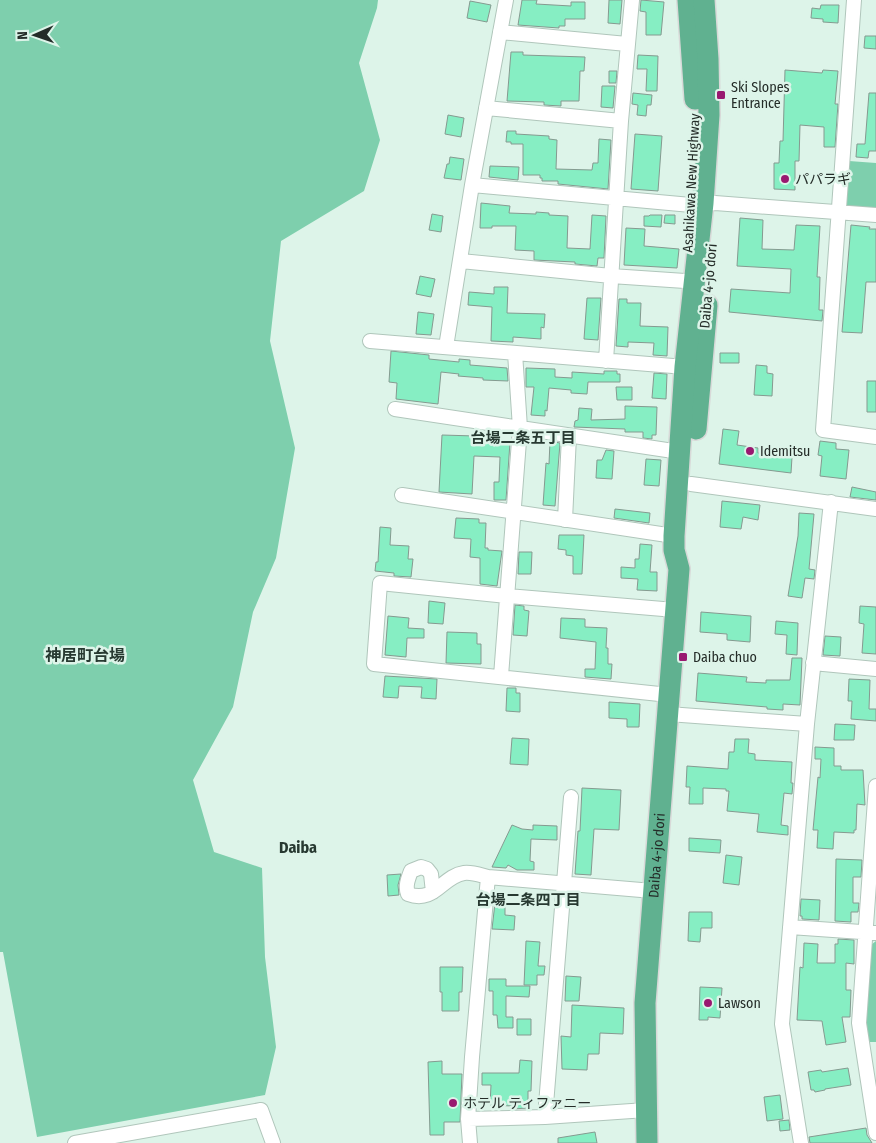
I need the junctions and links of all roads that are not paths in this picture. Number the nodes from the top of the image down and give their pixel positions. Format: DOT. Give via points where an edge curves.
graph roads {
  1 [pos="506,0"];
  2 [pos="632,0"];
  3 [pos="688,0"];
  4 [pos="704,0"];
  5 [pos="716,0"];
  6 [pos="854,0"];
  7 [pos="500,32"];
  8 [pos="628,44"];
  9 [pos="486,108"];
  10 [pos="621,121"];
  11 [pos="472,184"];
  12 [pos="617,198"];
  13 [pos="703,204"];
  14 [pos="840,212"];
  15 [pos="876,215"];
  16 [pos="461,261"];
  17 [pos="610,276"];
  18 [pos="685,281"];
  19 [pos="370,341"];
  20 [pos="446,347"];
  21 [pos="515,353"];
  22 [pos="606,361"];
  23 [pos="685,367"];
  24 [pos="395,409"];
  25 [pos="520,428"];
  26 [pos="569,436"];
  27 [pos="876,437"];
  28 [pos="680,452"];
  29 [pos="691,484"];
  30 [pos="402,495"];
  31 [pos="831,502"];
  32 [pos="876,509"];
  33 [pos="515,513"];
  34 [pos="565,520"];
  35 [pos="674,536"];
  36 [pos="679,569"];
  37 [pos="507,596"];
  38 [pos="675,610"];
  39 [pos="813,663"];
  40 [pos="876,669"];
  41 [pos="501,676"];
  42 [pos="668,704"];
  43 [pos="807,724"];
  44 [pos="876,786"];
  45 [pos="571,796"];
  46 [pos="488,877"];
  47 [pos="563,884"];
  48 [pos="654,891"];
  49 [pos="433,892"];
  50 [pos="790,927"];
  51 [pos="870,933"];
  52 [pos="646,1110"];
  53 [pos="546,1117"];
  54 [pos="468,1119"];
  55 [pos="876,1132"];
  56 [pos="79,1143"];
  57 [pos="273,1143"];
  58 [pos="470,1143"];
  59 [pos="647,1143"];
  60 [pos="801,1143"];
  1 -- 7 [label="street"];
  2 -- 8 [label="street"];
  3 -- 13 [label="highway, Asahikawa New Highway"];
  4 -- 13 [label="highway, Daiba 4-jo dori" via="709,115"];
  5 -- 13 [label="highway, Daiba 4-jo dori" via="721,76 720,125"];
  6 -- 14 [label="street"];
  7 -- 8 [label="street"];
  7 -- 9 [label="street"];
  8 -- 10 [label="street"];
  9 -- 10 [label="street"];
  9 -- 11 [label="street"];
  10 -- 12 [label="street"];
  11 -- 12 [label="street"];
  11 -- 16 [label="street"];
  12 -- 13 [label="street"];
  12 -- 17 [label="street"];
  13 -- 14 [label="street"];
  13 -- 18 [label="highway, Asahikawa New Highway"];
  13 -- 23 [label="highway, Daiba 4-jo dori"];
  13 -- 29 [label="highway, Daiba 4-jo dori"];
  14 -- 15 [label="street"];
  14 -- 27 [label="street" via="823,430"];
  16 -- 17 [label="street"];
  16 -- 20 [label="street"];
  17 -- 18 [label="street"];
  17 -- 22 [label="street"];
  18 -- 23 [label="highway, Asahikawa New Highway"];
  19 -- 20 [label="street"];
  20 -- 21 [label="street"];
  21 -- 22 [label="street"];
  21 -- 25 [label="street"];
  22 -- 23 [label="street"];
  23 -- 28 [label="highway, Daiba 4-jo dori"];
  24 -- 25 [label="street"];
  25 -- 26 [label="street"];
  25 -- 33 [label="street"];
  26 -- 28 [label="street"];
  26 -- 34 [label="street"];
  28 -- 35 [label="highway, Daiba 4-jo dori"];
  29 -- 31 [label="street"];
  29 -- 36 [label="highway, Daiba 4-jo dori" via="687,554"];
  30 -- 33 [label="street"];
  31 -- 32 [label="street"];
  31 -- 39 [label="street"];
  33 -- 34 [label="street"];
  33 -- 37 [label="street"];
  34 -- 35 [label="street"];
  35 -- 36 [label="highway, Daiba 4-jo dori"];
  36 -- 38 [label="highway, Daiba 4-jo dori"];
  37 -- 38 [label="street"];
  37 -- 41 [label="street"];
  37 -- 41 [label="street" via="380,582 374,664"];
  38 -- 42 [label="highway, Daiba 4-jo dori"];
  39 -- 40 [label="street"];
  39 -- 43 [label="street"];
  41 -- 42 [label="street"];
  42 -- 43 [label="street"];
  42 -- 48 [label="highway, Daiba 4-jo dori"];
  43 -- 50 [label="street"];
  44 -- 51 [label="street"];
  45 -- 47 [label="street"];
  46 -- 47 [label="street"];
  46 -- 49 [label="street" via="463,873"];
  46 -- 54 [label="street"];
  47 -- 48 [label="street"];
  47 -- 53 [label="street"];
  48 -- 52 [label="highway, Daiba 4-jo dori" via="645,1003"];
  50 -- 51 [label="street"];
  50 -- 60 [label="street" via="782,1024"];
  51 -- 55 [label="street" via="859,1023"];
  52 -- 53 [label="street"];
  52 -- 59 [label="highway, Daiba 4-jo dori"];
  53 -- 54 [label="street"];
  54 -- 58 [label="street"];
  56 -- 57 [label="street" via="261,1110"];
}
